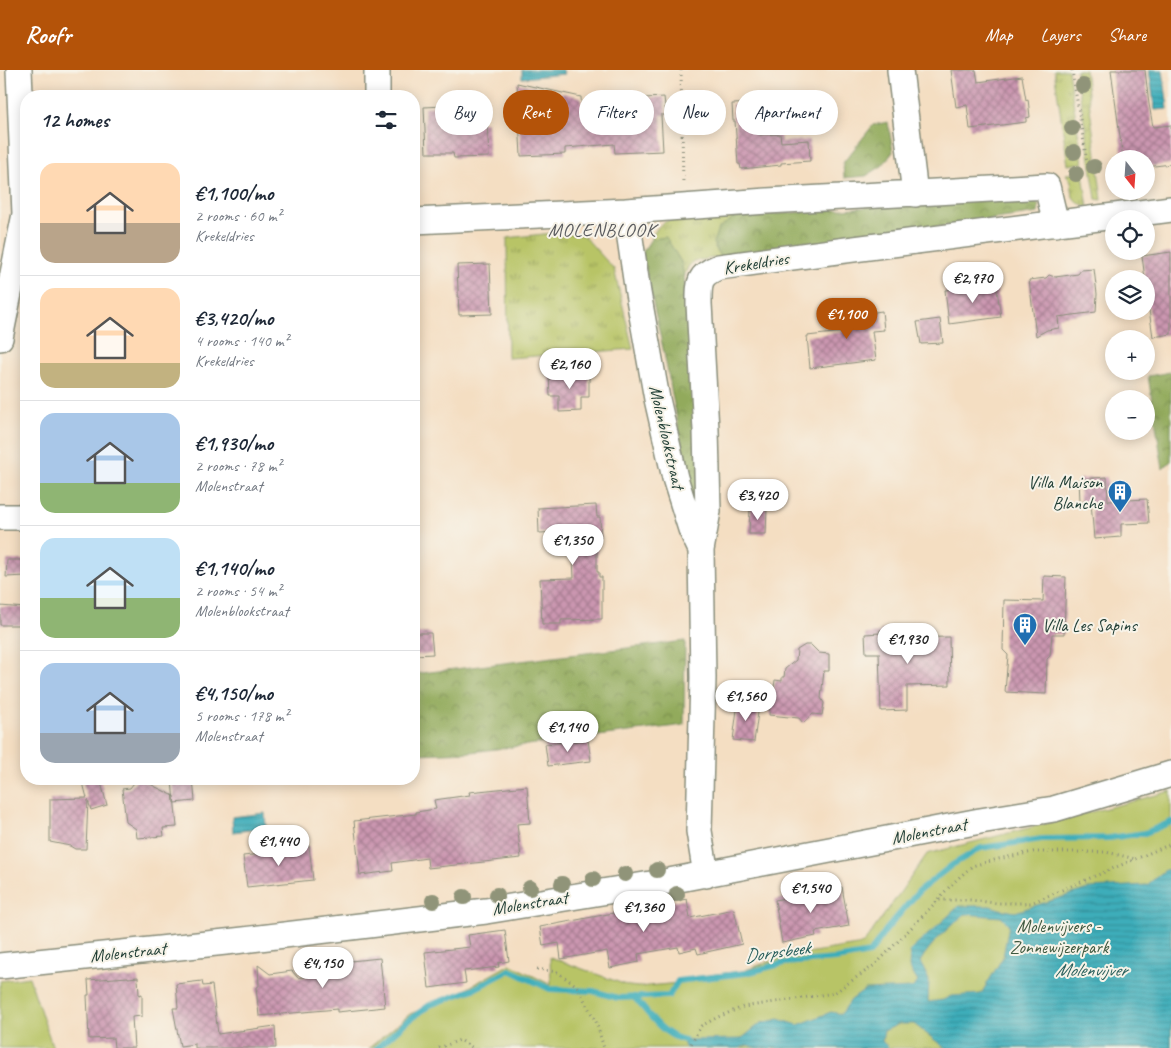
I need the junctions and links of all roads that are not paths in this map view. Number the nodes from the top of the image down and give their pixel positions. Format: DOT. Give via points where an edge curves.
graph roads {
  1 [pos="19,70"];
  2 [pos="377,70"];
  3 [pos="900,70"];
  4 [pos="377,90"];
  5 [pos="20,91"];
  6 [pos="915,194"];
  7 [pos="1171,208"];
  8 [pos="626,211"];
  9 [pos="420,221"];
  10 [pos="1056,224"];
  11 [pos="20,243"];
  12 [pos="0,338"];
  13 [pos="20,516"];
  14 [pos="0,517"];
  15 [pos="701,550"];
  16 [pos="1171,774"];
  17 [pos="706,875"];
  18 [pos="0,966"];
  1 -- 5 [label="street"];
  2 -- 4 [label="street"];
  3 -- 6 [label="street"];
  6 -- 8 [label="street"];
  6 -- 10 [label="street" via="1047,186"];
  7 -- 10 [label="street, Krekeldries"];
  8 -- 9 [label="street"];
  8 -- 15 [label="street, Molenblookstraat" via="657,398 676,478 691,529"];
  10 -- 15 [label="street, Krekeldries" via="719,267 708,272 699,284 708,512"];
  11 -- 12 [label="street"];
  13 -- 14 [label="street"];
  15 -- 17 [label="street, Molenblookstraat" via="699,831"];
  16 -- 17 [label="street, Molenstraat" via="1054,809"];
  17 -- 18 [label="street, Molenstraat" via="486,911"];
}
